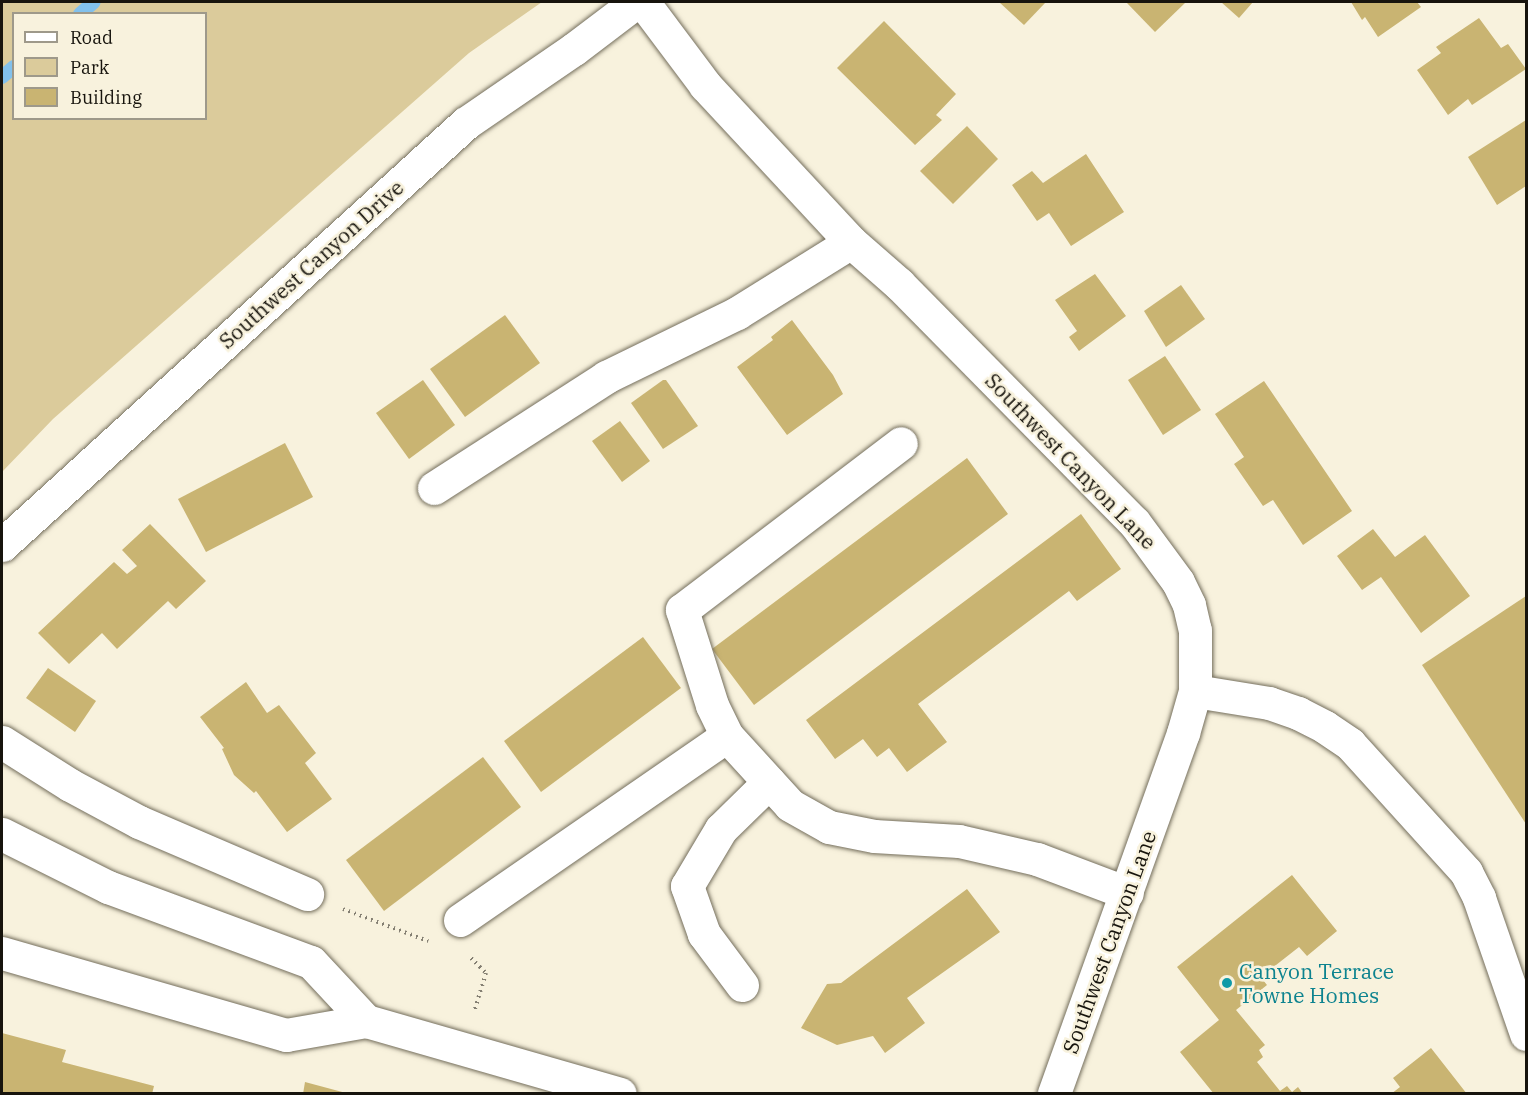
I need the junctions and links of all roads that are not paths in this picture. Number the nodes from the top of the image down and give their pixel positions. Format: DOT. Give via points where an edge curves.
graph roads {
  1 [pos="636,2"];
  2 [pos="643,2"];
  3 [pos="851,242"];
  4 [pos="901,443"];
  5 [pos="434,488"];
  6 [pos="2,545"];
  7 [pos="1195,691"];
  8 [pos="727,736"];
  9 [pos="2,742"];
  10 [pos="769,782"];
  11 [pos="2,834"];
  12 [pos="1127,893"];
  13 [pos="307,894"];
  14 [pos="460,920"];
  15 [pos="2,953"];
  16 [pos="742,985"];
  17 [pos="366,1021"];
  18 [pos="1527,1034"];
  19 [pos="620,1094"];
  20 [pos="1054,1094"];
  1 -- 6 [label="main road, Southwest Canyon Drive" via="466,123"];
  2 -- 3 [label="main road, Southwest Canyon Lane" via="705,85"];
  3 -- 5 [label="main road" via="737,313 606,377"];
  3 -- 7 [label="main road, Southwest Canyon Lane" via="898,284 1134,522 1161,556 1191,613 1195,630"];
  4 -- 8 [label="main road" via="682,610 712,705"];
  7 -- 12 [label="main road, Southwest Canyon Lane"];
  7 -- 18 [label="main road" via="1269,703 1298,713 1350,744 1466,872 1479,898"];
  8 -- 10 [label="main road"];
  8 -- 14 [label="main road"];
  9 -- 13 [label="main road" via="69,785 139,822"];
  10 -- 12 [label="main road" via="790,805 829,827 874,836 959,841 1036,859"];
  10 -- 16 [label="main road" via="721,829 687,886 704,934"];
  11 -- 17 [label="main road" via="108,887 311,962"];
  12 -- 20 [label="main road, Southwest Canyon Lane"];
  15 -- 17 [label="main road" via="286,1035"];
  17 -- 19 [label="main road"];
}
